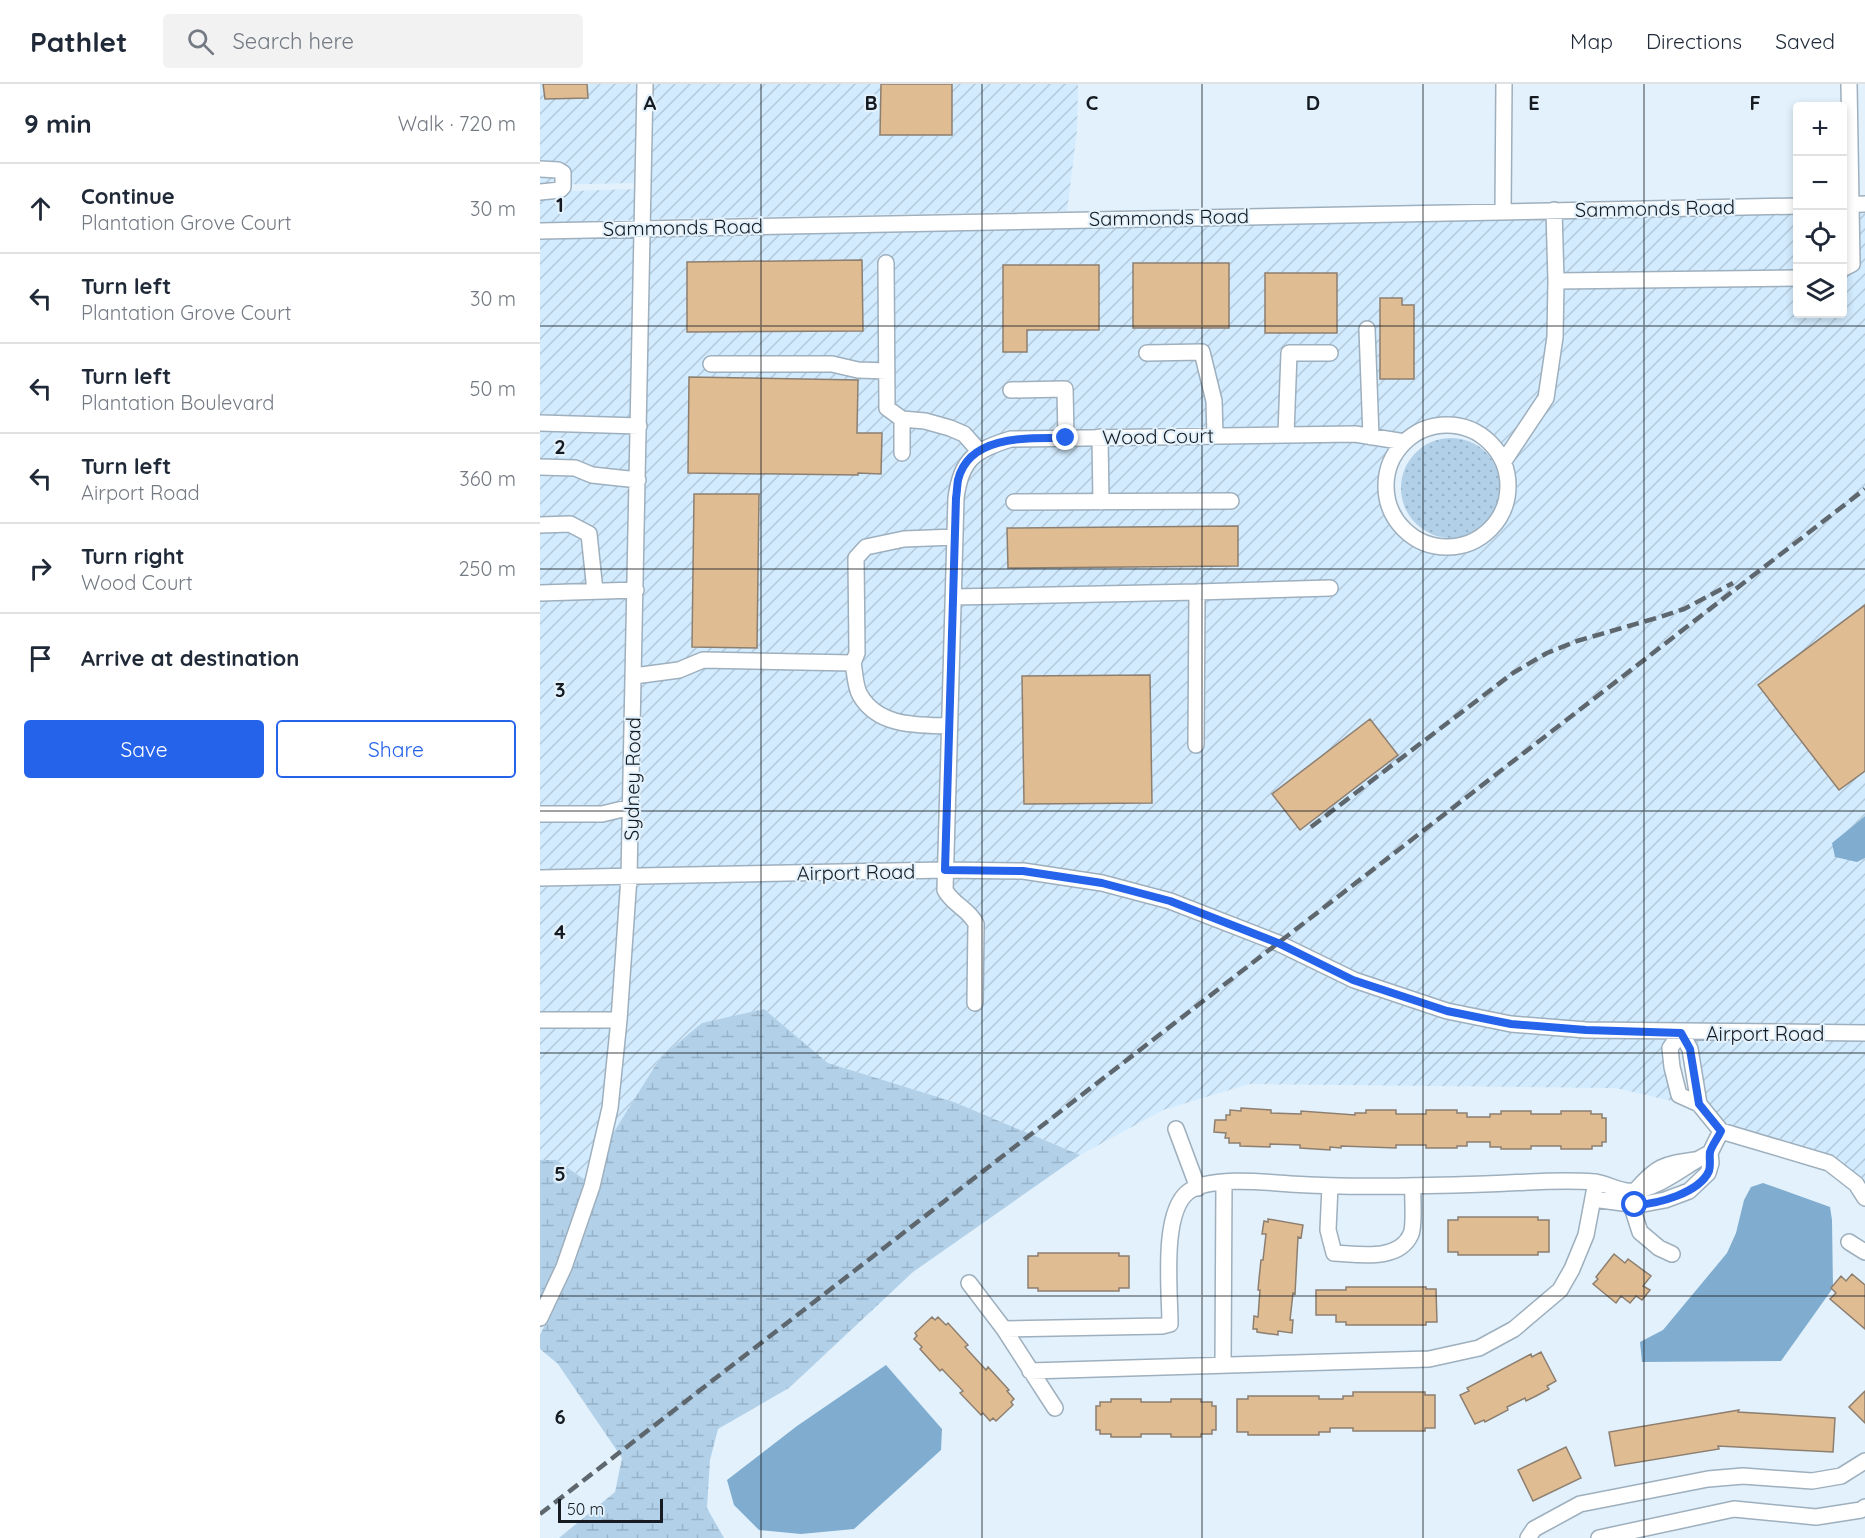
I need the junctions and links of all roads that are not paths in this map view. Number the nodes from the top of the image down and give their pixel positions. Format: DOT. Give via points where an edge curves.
graph roads {
  1 [pos="645,84"];
  2 [pos="1504,84"];
  3 [pos="1850,84"];
  4 [pos="540,170"];
  5 [pos="540,192"];
  6 [pos="1852,205"];
  7 [pos="1793,206"];
  8 [pos="1554,210"];
  9 [pos="1503,211"];
  10 [pos="643,227"];
  11 [pos="540,231"];
  12 [pos="886,263"];
  13 [pos="1853,267"];
  14 [pos="1793,278"];
  15 [pos="1556,281"];
  16 [pos="1367,329"];
  17 [pos="1147,353"];
  18 [pos="1330,353"];
  19 [pos="711,364"];
  20 [pos="887,371"];
  21 [pos="1011,390"];
  22 [pos="902,419"];
  23 [pos="540,423"];
  24 [pos="639,426"];
  25 [pos="1286,434"];
  26 [pos="1215,435"];
  27 [pos="1371,436"];
  28 [pos="1100,437"];
  29 [pos="1066,438"];
  30 [pos="1405,442"];
  31 [pos="980,452"];
  32 [pos="902,453"];
  33 [pos="1504,461"];
  34 [pos="540,467"];
  35 [pos="638,480"];
  36 [pos="1231,501"];
  37 [pos="1014,502"];
  38 [pos="1101,502"];
  39 [pos="540,525"];
  40 [pos="955,537"];
  41 [pos="1330,588"];
  42 [pos="636,590"];
  43 [pos="595,591"];
  44 [pos="1197,592"];
  45 [pos="540,593"];
  46 [pos="953,597"];
  47 [pos="853,663"];
  48 [pos="634,676"];
  49 [pos="949,726"];
  50 [pos="1196,745"];
  51 [pos="631,807"];
  52 [pos="540,814"];
  53 [pos="945,870"];
  54 [pos="629,877"];
  55 [pos="540,878"];
  56 [pos="975,1003"];
  57 [pos="540,1020"];
  58 [pos="619,1020"];
  59 [pos="1681,1033"];
  60 [pos="1865,1033"];
  61 [pos="1176,1129"];
  62 [pos="1721,1131"];
  63 [pos="1710,1158"];
  64 [pos="1224,1182"];
  65 [pos="1596,1182"];
  66 [pos="1330,1186"];
  67 [pos="1413,1186"];
  68 [pos="1198,1188"];
  69 [pos="1865,1198"];
  70 [pos="1593,1199"];
  71 [pos="1634,1200"];
  72 [pos="1849,1242"];
  73 [pos="1865,1252"];
  74 [pos="1672,1254"];
  75 [pos="969,1283"];
  76 [pos="540,1318"];
  77 [pos="1004,1329"];
  78 [pos="1223,1365"];
  79 [pos="1030,1371"];
  80 [pos="1055,1408"];
  81 [pos="1865,1461"];
  82 [pos="1865,1507"];
  83 [pos="1528,1538"];
  84 [pos="1599,1538"];
  1 -- 10 [label="street, Sydney Road"];
  2 -- 9 [label="street"];
  3 -- 6 [label="street"];
  4 -- 5 [label="street" via="563,173 560,190"];
  6 -- 13 [label="street"];
  7 -- 8 [label="street, Sammonds Road"];
  8 -- 9 [label="street, Sammonds Road"];
  8 -- 15 [label="street"];
  9 -- 10 [label="street, Sammonds Road"];
  10 -- 11 [label="street, Sammonds Road"];
  10 -- 24 [label="street, Sydney Road"];
  12 -- 20 [label="street"];
  14 -- 15 [label="street"];
  15 -- 33 [label="street" via="1555,337 1546,398"];
  16 -- 27 [label="street"];
  17 -- 26 [label="street" via="1202,352 1214,401"];
  18 -- 25 [label="street" via="1288,354"];
  19 -- 20 [label="street" via="831,364"];
  20 -- 22 [label="street" via="887,408"];
  21 -- 29 [label="street" via="1065,389"];
  22 -- 31 [label="street" via="950,428 964,434"];
  22 -- 32 [label="street"];
  23 -- 24 [label="street"];
  24 -- 35 [label="street, Sydney Road"];
  25 -- 26 [label="street, Wood Court"];
  25 -- 27 [label="street, Wood Court"];
  26 -- 28 [label="street, Wood Court"];
  27 -- 30 [label="street, Wood Court"];
  28 -- 29 [label="street, Wood Court"];
  28 -- 38 [label="street"];
  29 -- 31 [label="street, Wood Court" via="1011,439"];
  30 -- 33 [label="street" via="1440,425 1459,426 1478,433"];
  30 -- 33 [label="street" via="1393,458 1386,478 1387,499 1394,518 1408,534 1426,544 1446,548 1466,545 1485,535 1499,520 1507,501 1509,481"];
  31 -- 40 [label="street, Wood Court" via="969,460 959,478"];
  34 -- 35 [label="street" via="575,468 592,475"];
  35 -- 42 [label="street, Sydney Road"];
  36 -- 38 [label="street"];
  37 -- 38 [label="street"];
  39 -- 43 [label="street" via="570,524 589,534"];
  40 -- 46 [label="street, Wood Court"];
  40 -- 47 [label="street" via="904,539 866,547 856,558 857,653"];
  41 -- 44 [label="street"];
  42 -- 43 [label="street"];
  42 -- 48 [label="street, Sydney Road"];
  43 -- 45 [label="street"];
  44 -- 46 [label="street"];
  44 -- 50 [label="street"];
  46 -- 49 [label="street, Wood Court"];
  47 -- 48 [label="street" via="703,660 679,670"];
  47 -- 49 [label="street" via="859,695 874,711 900,724"];
  48 -- 51 [label="street, Sydney Road"];
  49 -- 53 [label="street, Wood Court"];
  51 -- 52 [label="street" via="602,814"];
  51 -- 54 [label="street, Sydney Road"];
  53 -- 54 [label="street, Airport Road"];
  53 -- 56 [label="street, Wood Court" via="945,890 976,924"];
  53 -- 59 [label="street, Airport Road" via="1023,871 1102,883 1170,901 1278,943 1353,980 1447,1011 1511,1024"];
  54 -- 55 [label="street, Airport Road"];
  54 -- 58 [label="street, Sydney Road"];
  57 -- 58 [label="street"];
  58 -- 76 [label="street, Sydney Road" via="610,1108 592,1186 564,1267"];
  59 -- 60 [label="street, Airport Road"];
  59 -- 62 [label="street" via="1670,1048 1679,1095 1699,1104"];
  61 -- 68 [label="street"];
  62 -- 63 [label="street"];
  62 -- 69 [label="street" via="1830,1164 1856,1184"];
  63 -- 71 [label="street" via="1695,1160"];
  63 -- 71 [label="street" via="1708,1173 1689,1191 1665,1200"];
  64 -- 66 [label="street"];
  64 -- 68 [label="street"];
  64 -- 78 [label="street"];
  65 -- 67 [label="street"];
  65 -- 70 [label="street"];
  65 -- 71 [label="street" via="1620,1190"];
  66 -- 67 [label="street"];
  66 -- 67 [label="street" via="1328,1230 1334,1253 1376,1255 1400,1249 1412,1233"];
  68 -- 77 [label="street" via="1188,1192 1176,1211 1169,1234 1170,1323"];
  70 -- 71 [label="street"];
  70 -- 78 [label="street" via="1586,1235 1560,1290 1514,1329 1479,1348 1430,1359"];
  71 -- 74 [label="street" via="1640,1232"];
  72 -- 73 [label="street"];
  75 -- 77 [label="street"];
  77 -- 79 [label="street"];
  78 -- 79 [label="street"];
  79 -- 80 [label="street"];
  81 -- 83 [label="street" via="1841,1476 1812,1481 1743,1476 1708,1479 1580,1504 1534,1529"];
  82 -- 84 [label="street" via="1816,1517 1734,1509"];
}
